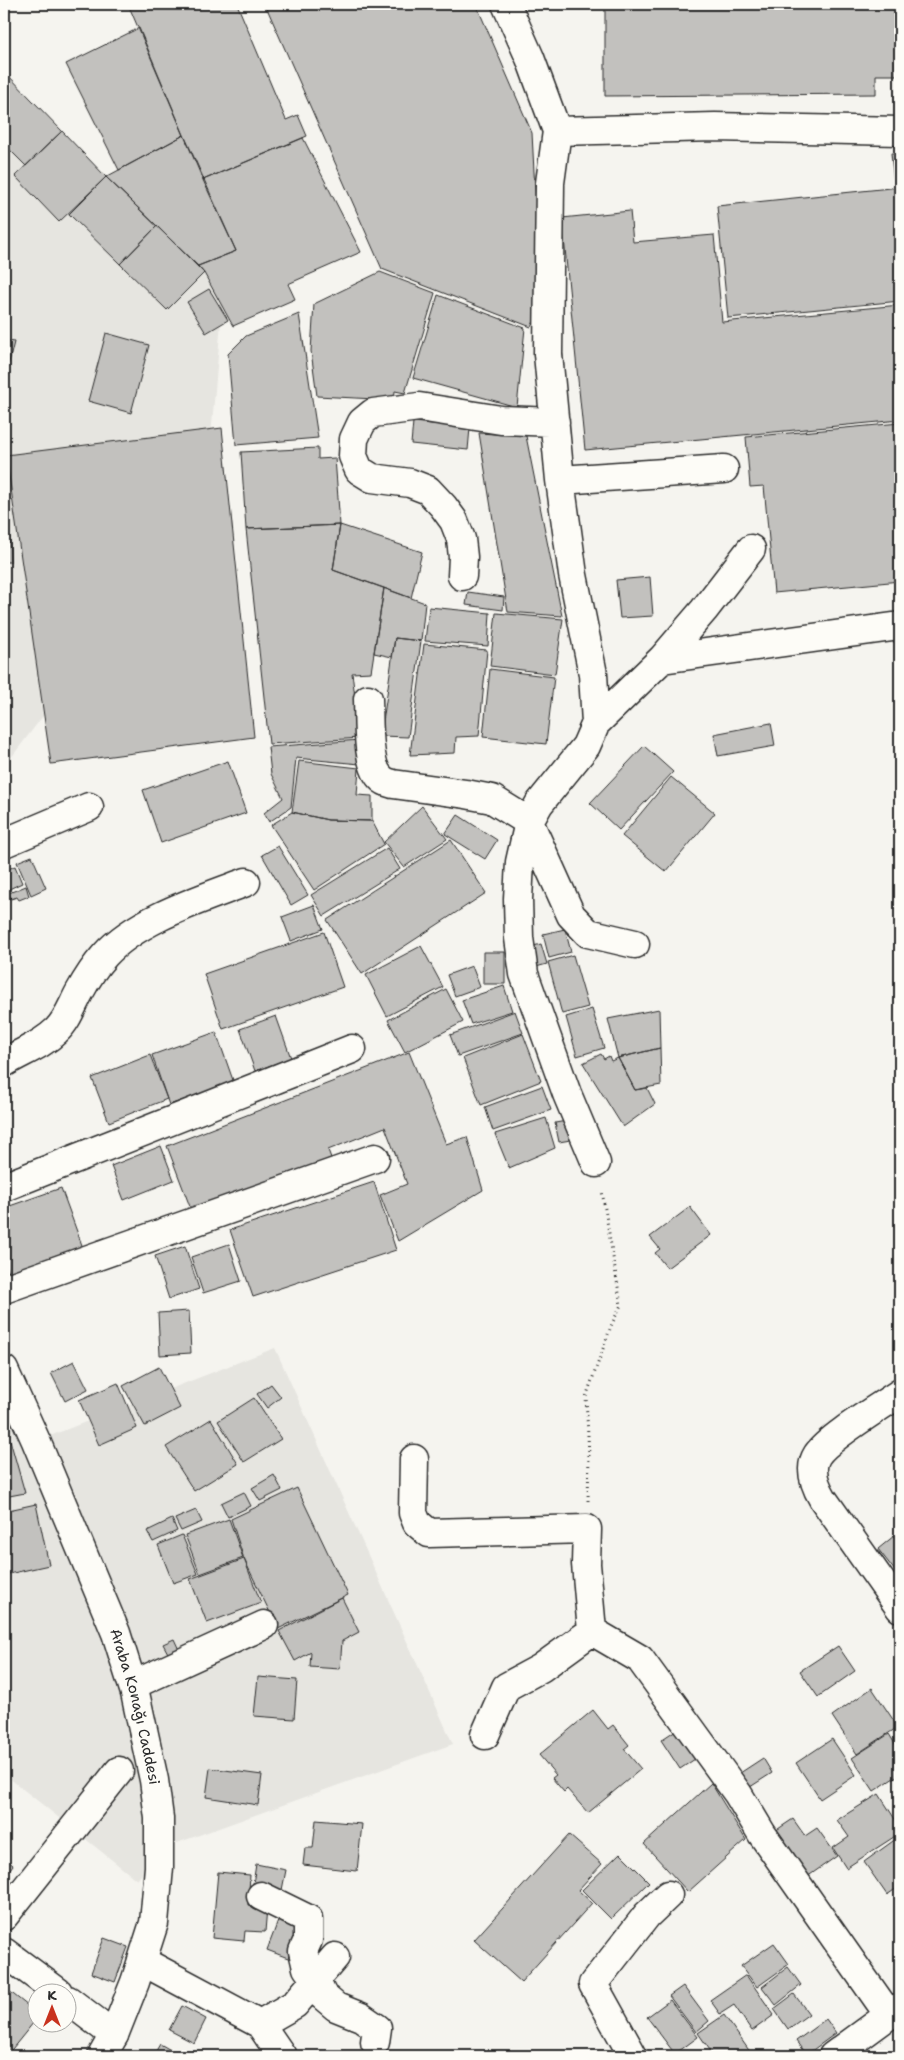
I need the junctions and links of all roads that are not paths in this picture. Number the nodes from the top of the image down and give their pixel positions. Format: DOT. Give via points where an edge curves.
graph roads {
  1 [pos="506,4"];
  2 [pos="557,131"];
  3 [pos="900,131"];
  4 [pos="555,422"];
  5 [pos="724,469"];
  6 [pos="560,480"];
  7 [pos="751,549"];
  8 [pos="462,576"];
  9 [pos="900,626"];
  10 [pos="662,658"];
  11 [pos="368,699"];
  12 [pos="596,723"];
  13 [pos="89,807"];
  14 [pos="529,822"];
  15 [pos="4,842"];
  16 [pos="246,882"];
  17 [pos="635,944"];
  18 [pos="352,1049"];
  19 [pos="4,1063"];
  20 [pos="375,1158"];
  21 [pos="596,1163"];
  22 [pos="4,1187"];
  23 [pos="4,1289"];
  24 [pos="4,1370"];
  25 [pos="900,1393"];
  26 [pos="414,1459"];
  27 [pos="900,1608"];
  28 [pos="264,1625"];
  29 [pos="592,1631"];
  30 [pos="133,1685"];
  31 [pos="485,1735"];
  32 [pos="119,1771"];
  33 [pos="668,1895"];
  34 [pos="261,1896"];
  35 [pos="4,1916"];
  36 [pos="4,1952"];
  37 [pos="335,1957"];
  38 [pos="142,1961"];
  39 [pos="315,1979"];
  40 [pos="44,1982"];
  41 [pos="78,2011"];
  42 [pos="894,2011"];
  43 [pos="260,2024"];
  44 [pos="375,2042"];
  45 [pos="108,2045"];
  46 [pos="282,2056"];
  47 [pos="633,2056"];
  48 [pos="833,2056"];
  1 -- 2 [label="street"];
  2 -- 3 [label="street" via="715,127"];
  2 -- 4 [label="street" via="550,183 548,344"];
  4 -- 6 [label="street"];
  4 -- 8 [label="street" via="501,420 420,407 373,413 362,422 354,439 353,456 359,470 372,478 410,483 428,490 454,521 461,539"];
  5 -- 6 [label="street"];
  6 -- 12 [label="street" via="572,576 593,674"];
  7 -- 10 [label="street"];
  9 -- 10 [label="street"];
  10 -- 12 [label="street"];
  11 -- 14 [label="street" via="370,750 382,780 492,799"];
  12 -- 14 [label="street" via="586,746 539,804"];
  13 -- 15 [label="street"];
  14 -- 17 [label="street" via="571,914 588,933"];
  14 -- 21 [label="street" via="520,862 518,899 524,974"];
  16 -- 19 [label="street" via="174,910 125,938 105,954 56,1031 34,1048"];
  18 -- 22 [label="street"];
  20 -- 23 [label="street"];
  24 -- 30 [label="street, Araba Konağı Caddesi" via="92,1572"];
  25 -- 27 [label="street" via="816,1456 813,1471 815,1486 823,1499"];
  26 -- 29 [label="street" via="413,1513 417,1523 429,1534 587,1529 586,1564"];
  28 -- 30 [label="street"];
  29 -- 31 [label="street" via="506,1688"];
  29 -- 42 [label="street" via="640,1659 738,1794 762,1834"];
  30 -- 38 [label="street, Araba Konağı Caddesi" via="159,1818 154,1923"];
  32 -- 35 [label="street"];
  33 -- 47 [label="street" via="647,1915 593,1984"];
  34 -- 39 [label="street" via="308,1920 308,1940 303,1950 307,1968"];
  36 -- 40 [label="street"];
  37 -- 39 [label="street"];
  38 -- 43 [label="street"];
  38 -- 45 [label="street, Araba Konağı Caddesi"];
  39 -- 43 [label="street" via="295,2004"];
  39 -- 44 [label="street" via="324,1996 336,2007 377,2028"];
  41 -- 45 [label="street"];
  42 -- 48 [label="street"];
  43 -- 46 [label="street"];
}
